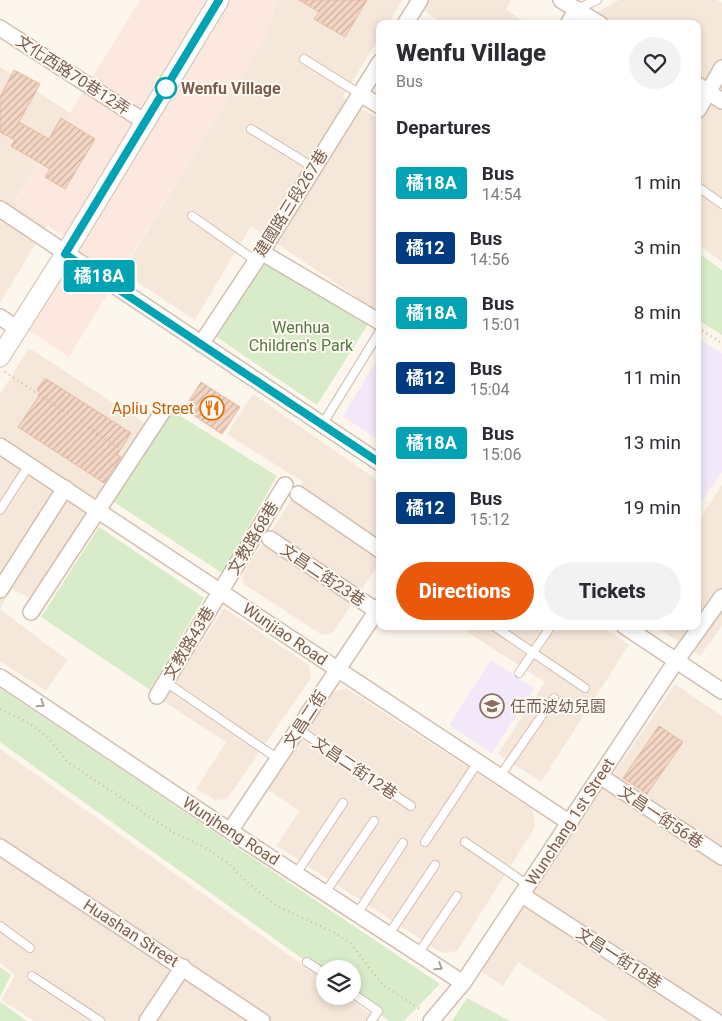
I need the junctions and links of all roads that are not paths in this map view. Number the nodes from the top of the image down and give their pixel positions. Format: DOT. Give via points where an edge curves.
graph roads {
  1 [pos="219,0"];
  2 [pos="420,0"];
  3 [pos="561,0"];
  4 [pos="596,0"];
  5 [pos="577,9"];
  6 [pos="408,20"];
  7 [pos="570,20"];
  8 [pos="594,20"];
  9 [pos="0,28"];
  10 [pos="304,59"];
  11 [pos="376,68"];
  12 [pos="722,68"];
  13 [pos="703,88"];
  14 [pos="360,94"];
  15 [pos="722,100"];
  16 [pos="376,104"];
  17 [pos="145,122"];
  18 [pos="251,129"];
  19 [pos="313,167"];
  20 [pos="701,189"];
  21 [pos="722,204"];
  22 [pos="0,209"];
  23 [pos="192,216"];
  24 [pos="65,254"];
  25 [pos="258,256"];
  26 [pos="0,317"];
  27 [pos="376,320"];
  28 [pos="18,329"];
  29 [pos="376,337"];
  30 [pos="202,344"];
  31 [pos="0,357"];
  32 [pos="163,411"];
  33 [pos="322,425"];
  34 [pos="0,446"];
  35 [pos="376,460"];
  36 [pos="29,465"];
  37 [pos="285,485"];
  38 [pos="66,488"];
  39 [pos="298,494"];
  40 [pos="0,510"];
  41 [pos="98,510"];
  42 [pos="270,539"];
  43 [pos="376,547"];
  44 [pos="0,590"];
  45 [pos="221,591"];
  46 [pos="722,597"];
  47 [pos="376,607"];
  48 [pos="376,611"];
  49 [pos="31,612"];
  50 [pos="701,626"];
  51 [pos="500,630"];
  52 [pos="548,630"];
  53 [pos="630,630"];
  54 [pos="698,630"];
  55 [pos="533,653"];
  56 [pos="676,661"];
  57 [pos="338,669"];
  58 [pos="519,673"];
  59 [pos="0,677"];
  60 [pos="166,682"];
  61 [pos="585,688"];
  62 [pos="722,691"];
  63 [pos="157,696"];
  64 [pos="554,698"];
  65 [pos="298,729"];
  66 [pos="278,759"];
  67 [pos="478,762"];
  68 [pos="500,776"];
  69 [pos="600,776"];
  70 [pos="343,803"];
  71 [pos="411,806"];
  72 [pos="374,821"];
  73 [pos="570,822"];
  74 [pos="230,831"];
  75 [pos="425,842"];
  76 [pos="465,842"];
  77 [pos="403,843"];
  78 [pos="0,846"];
  79 [pos="722,857"];
  80 [pos="435,865"];
  81 [pos="296,874"];
  82 [pos="525,890"];
  83 [pos="325,893"];
  84 [pos="457,896"];
  85 [pos="357,914"];
  86 [pos="0,926"];
  87 [pos="389,934"];
  88 [pos="30,948"];
  89 [pos="418,954"];
  90 [pos="307,962"];
  91 [pos="183,967"];
  92 [pos="316,968"];
  93 [pos="32,976"];
  94 [pos="463,983"];
  95 [pos="361,999"];
  96 [pos="429,1017"];
  97 [pos="100,1021"];
  98 [pos="147,1021"];
  99 [pos="262,1021"];
  100 [pos="371,1021"];
  101 [pos="716,1021"];
  1 -- 17 [label="street"];
  2 -- 6 [label="street"];
  3 -- 5 [label="street"];
  4 -- 5 [label="lane"];
  5 -- 7 [label="street"];
  5 -- 8 [label="street"];
  9 -- 17 [label="street, 文化西路70巷12弄"];
  10 -- 14 [label="lane"];
  11 -- 14 [label="street, 建國路三段267巷"];
  12 -- 13 [label="street"];
  13 -- 15 [label="street"];
  14 -- 16 [label="street"];
  14 -- 19 [label="street, 建國路三段267巷"];
  17 -- 24 [label="street"];
  18 -- 19 [label="lane"];
  19 -- 25 [label="street, 建國路三段267巷"];
  20 -- 21 [label="lane"];
  22 -- 24 [label="street"];
  23 -- 25 [label="lane"];
  24 -- 28 [label="street"];
  24 -- 30 [label="street"];
  25 -- 27 [label="street"];
  25 -- 30 [label="street, 建國路三段267巷"];
  26 -- 28 [label="street"];
  28 -- 31 [label="street"];
  29 -- 33 [label="lane"];
  30 -- 33 [label="street"];
  32 -- 41 [label="street"];
  33 -- 35 [label="street"];
  34 -- 36 [label="street, Wunjiao Road"];
  36 -- 38 [label="street, Wunjiao Road"];
  36 -- 40 [label="lane"];
  37 -- 45 [label="street, 文教路68巷"];
  38 -- 41 [label="street, Wunjiao Road"];
  38 -- 44 [label="street"];
  39 -- 43 [label="street"];
  41 -- 45 [label="street, Wunjiao Road"];
  41 -- 49 [label="street"];
  42 -- 47 [label="street, 文昌二街23巷"];
  45 -- 57 [label="street, Wunjiao Road"];
  45 -- 60 [label="street, 文教路43巷"];
  46 -- 50 [label="street, Wunchang 1st Street"];
  48 -- 57 [label="street, 文昌二街"];
  51 -- 55 [label="lane"];
  52 -- 55 [label="lane"];
  53 -- 56 [label="street"];
  54 -- 56 [label="street, Wunchang 1st Street"];
  55 -- 58 [label="lane"];
  55 -- 61 [label="lane"];
  56 -- 62 [label="street"];
  56 -- 69 [label="street, Wunchang 1st Street"];
  57 -- 65 [label="street, 文昌二街"];
  57 -- 67 [label="street, Wunjiao Road"];
  59 -- 74 [label="street, Wunjheng Road, one-way"];
  60 -- 63 [label="street, 文教路43巷"];
  60 -- 66 [label="lane"];
  64 -- 68 [label="lane"];
  65 -- 66 [label="street, 文昌二街"];
  65 -- 71 [label="lane, 文昌二街12巷"];
  66 -- 74 [label="street, 文昌二街"];
  67 -- 68 [label="street, Wunjiao Road"];
  67 -- 75 [label="lane"];
  68 -- 73 [label="street, Wunjiao Road"];
  69 -- 73 [label="street, Wunchang 1st Street"];
  69 -- 79 [label="street, 文昌一街56巷"];
  70 -- 81 [label="lane"];
  72 -- 83 [label="lane"];
  73 -- 82 [label="street, Wunchang 1st Street"];
  74 -- 81 [label="street, Wunjheng Road"];
  76 -- 82 [label="lane"];
  77 -- 85 [label="lane"];
  78 -- 91 [label="street, Huashan Street"];
  80 -- 87 [label="lane"];
  81 -- 83 [label="street, Wunjheng Road"];
  82 -- 94 [label="street, Wunchang 1st Street"];
  82 -- 101 [label="street, 文昌一街18巷"];
  83 -- 85 [label="street, Wunjheng Road"];
  84 -- 89 [label="lane"];
  85 -- 87 [label="street, Wunjheng Road"];
  86 -- 88 [label="lane"];
  87 -- 89 [label="street, Wunjheng Road"];
  89 -- 94 [label="street, Wunjheng Road, one-way"];
  90 -- 92 [label="lane"];
  91 -- 98 [label="street"];
  91 -- 99 [label="street, Huashan Street"];
  93 -- 97 [label="lane"];
  94 -- 96 [label="street, Wunchang 1st Street"];
  95 -- 100 [label="lane" via="378,1010"];
}
